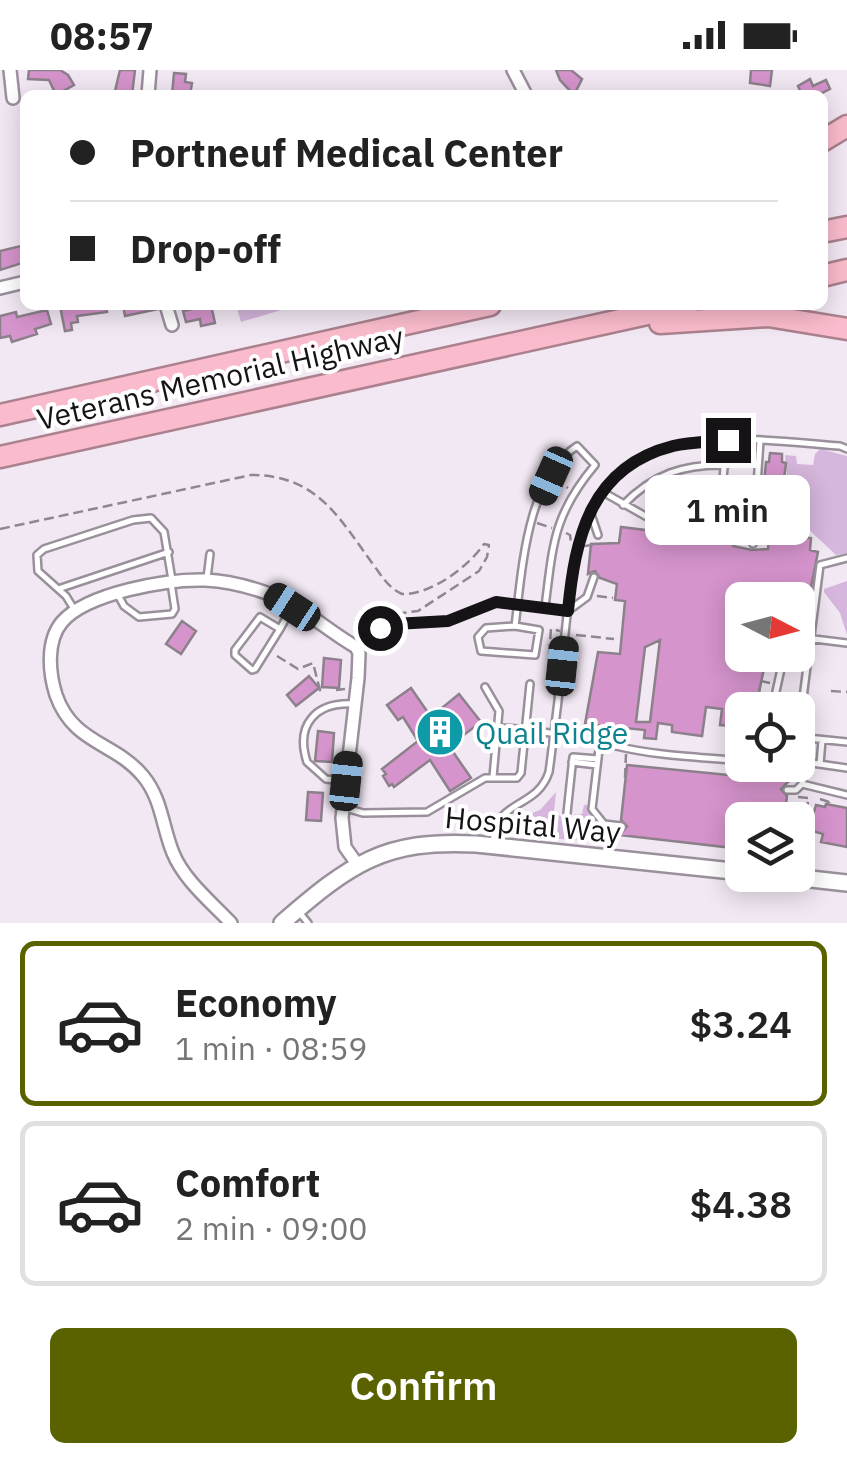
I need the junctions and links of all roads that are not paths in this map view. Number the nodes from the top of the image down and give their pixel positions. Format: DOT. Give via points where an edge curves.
graph roads {
  1 [pos="10,70"];
  2 [pos="13,98"];
  3 [pos="168,310"];
  4 [pos="408,310"];
  5 [pos="468,310"];
  6 [pos="665,310"];
  7 [pos="172,325"];
  8 [pos="847,329"];
  9 [pos="548,335"];
  10 [pos="226,366"];
  11 [pos="0,414"];
  12 [pos="728,440"];
  13 [pos="760,441"];
  14 [pos="847,449"];
  15 [pos="0,456"];
  16 [pos="726,465"];
  17 [pos="604,492"];
  18 [pos="623,504"];
  19 [pos="590,511"];
  20 [pos="598,536"];
  21 [pos="754,544"];
  22 [pos="168,552"];
  23 [pos="210,554"];
  24 [pos="847,558"];
  25 [pos="594,577"];
  26 [pos="206,580"];
  27 [pos="172,583"];
  28 [pos="58,589"];
  29 [pos="118,594"];
  30 [pos="815,595"];
  31 [pos="518,603"];
  32 [pos="292,607"];
  33 [pos="544,607"];
  34 [pos="74,610"];
  35 [pos="568,611"];
  36 [pos="514,626"];
  37 [pos="280,629"];
  38 [pos="815,639"];
  39 [pos="847,643"];
  40 [pos="356,647"];
  41 [pos="805,672"];
  42 [pos="530,684"];
  43 [pos="485,687"];
  44 [pos="354,704"];
  45 [pos="498,728"];
  46 [pos="524,729"];
  47 [pos="555,733"];
  48 [pos="822,740"];
  49 [pos="600,742"];
  50 [pos="847,742"];
  51 [pos="725,760"];
  52 [pos="598,762"];
  53 [pos="815,763"];
  54 [pos="820,764"];
  55 [pos="847,768"];
  56 [pos="493,777"];
  57 [pos="346,781"];
  58 [pos="802,784"];
  59 [pos="788,790"];
  60 [pos="847,795"];
  61 [pos="344,807"];
  62 [pos="567,813"];
  63 [pos="621,826"];
  64 [pos="493,846"];
  65 [pos="358,864"];
  66 [pos="725,870"];
  67 [pos="815,879"];
  68 [pos="847,882"];
  69 [pos="303,917"];
  70 [pos="231,923"];
  71 [pos="282,923"];
  1 -- 2 [label="street"];
  3 -- 7 [label="street"];
  4 -- 10 [label="highway" via="244,352"];
  5 -- 10 [label="highway, Veterans Memorial Highway"];
  6 -- 9 [label="highway, Veterans Memorial Highway"];
  8 -- 9 [label="highway" via="768,316 718,317"];
  9 -- 15 [label="highway, Veterans Memorial Highway"];
  10 -- 11 [label="highway, Veterans Memorial Highway"];
  12 -- 13 [label="lane"];
  12 -- 16 [label="lane"];
  12 -- 17 [label="lane" via="650,454"];
  13 -- 14 [label="lane"];
  13 -- 21 [label="lane"];
  16 -- 18 [label="lane" via="677,468"];
  16 -- 18 [label="lane" via="720,496 698,517 648,517"];
  17 -- 18 [label="lane"];
  17 -- 19 [label="lane"];
  19 -- 20 [label="lane"];
  19 -- 35 [label="lane" via="578,541"];
  22 -- 27 [label="lane"];
  22 -- 28 [label="lane"];
  22 -- 28 [label="lane" via="159,523 144,518 44,549 37,555 38,571"];
  23 -- 26 [label="lane"];
  24 -- 30 [label="lane" via="821,562"];
  25 -- 35 [label="lane" via="587,597"];
  26 -- 27 [label="street"];
  26 -- 32 [label="street" via="275,596"];
  27 -- 29 [label="street"];
  27 -- 29 [label="lane" via="172,614 139,617"];
  28 -- 34 [label="lane"];
  29 -- 34 [label="street"];
  31 -- 33 [label="lane"];
  31 -- 33 [label="lane" via="531,520 551,476 577,446 595,465 574,490 556,530"];
  31 -- 36 [label="lane"];
  31 -- 40 [label="lane" via="486,604 448,621 380,628"];
  32 -- 37 [label="lane"];
  32 -- 40 [label="street"];
  33 -- 35 [label="lane"];
  34 -- 70 [label="street" via="59,624 50,662 66,718 140,771 156,794 184,872"];
  35 -- 47 [label="lane"];
  36 -- 36 [label="lane" via="539,630 535,655 481,651 478,638 486,628"];
  37 -- 37 [label="lane" via="256,669 235,655 257,619"];
  38 -- 39 [label="lane"];
  40 -- 44 [label="street"];
  41 -- 48 [label="lane" via="798,737"];
  42 -- 46 [label="lane"];
  43 -- 45 [label="lane" via="500,711"];
  44 -- 57 [label="street"];
  44 -- 57 [label="lane" via="325,706 303,735 316,773"];
  45 -- 46 [label="lane"];
  45 -- 56 [label="lane"];
  46 -- 47 [label="lane"];
  46 -- 56 [label="lane" via="518,778"];
  47 -- 49 [label="lane"];
  47 -- 64 [label="lane" via="546,782 501,814"];
  48 -- 50 [label="lane"];
  48 -- 54 [label="lane"];
  49 -- 51 [label="lane"];
  49 -- 52 [label="lane"];
  52 -- 62 [label="lane" via="572,759"];
  52 -- 63 [label="lane" via="592,809 604,824"];
  53 -- 54 [label="lane"];
  54 -- 55 [label="lane"];
  56 -- 61 [label="lane" via="428,812"];
  57 -- 61 [label="street"];
  58 -- 59 [label="lane"];
  58 -- 60 [label="lane"];
  61 -- 65 [label="street" via="345,847"];
  64 -- 65 [label="street, Hospital Way" via="406,846"];
  64 -- 66 [label="street, Hospital Way"];
  65 -- 69 [label="street, Hospital Way"];
  67 -- 68 [label="street"];
  69 -- 71 [label="street, Hospital Way"];
}
